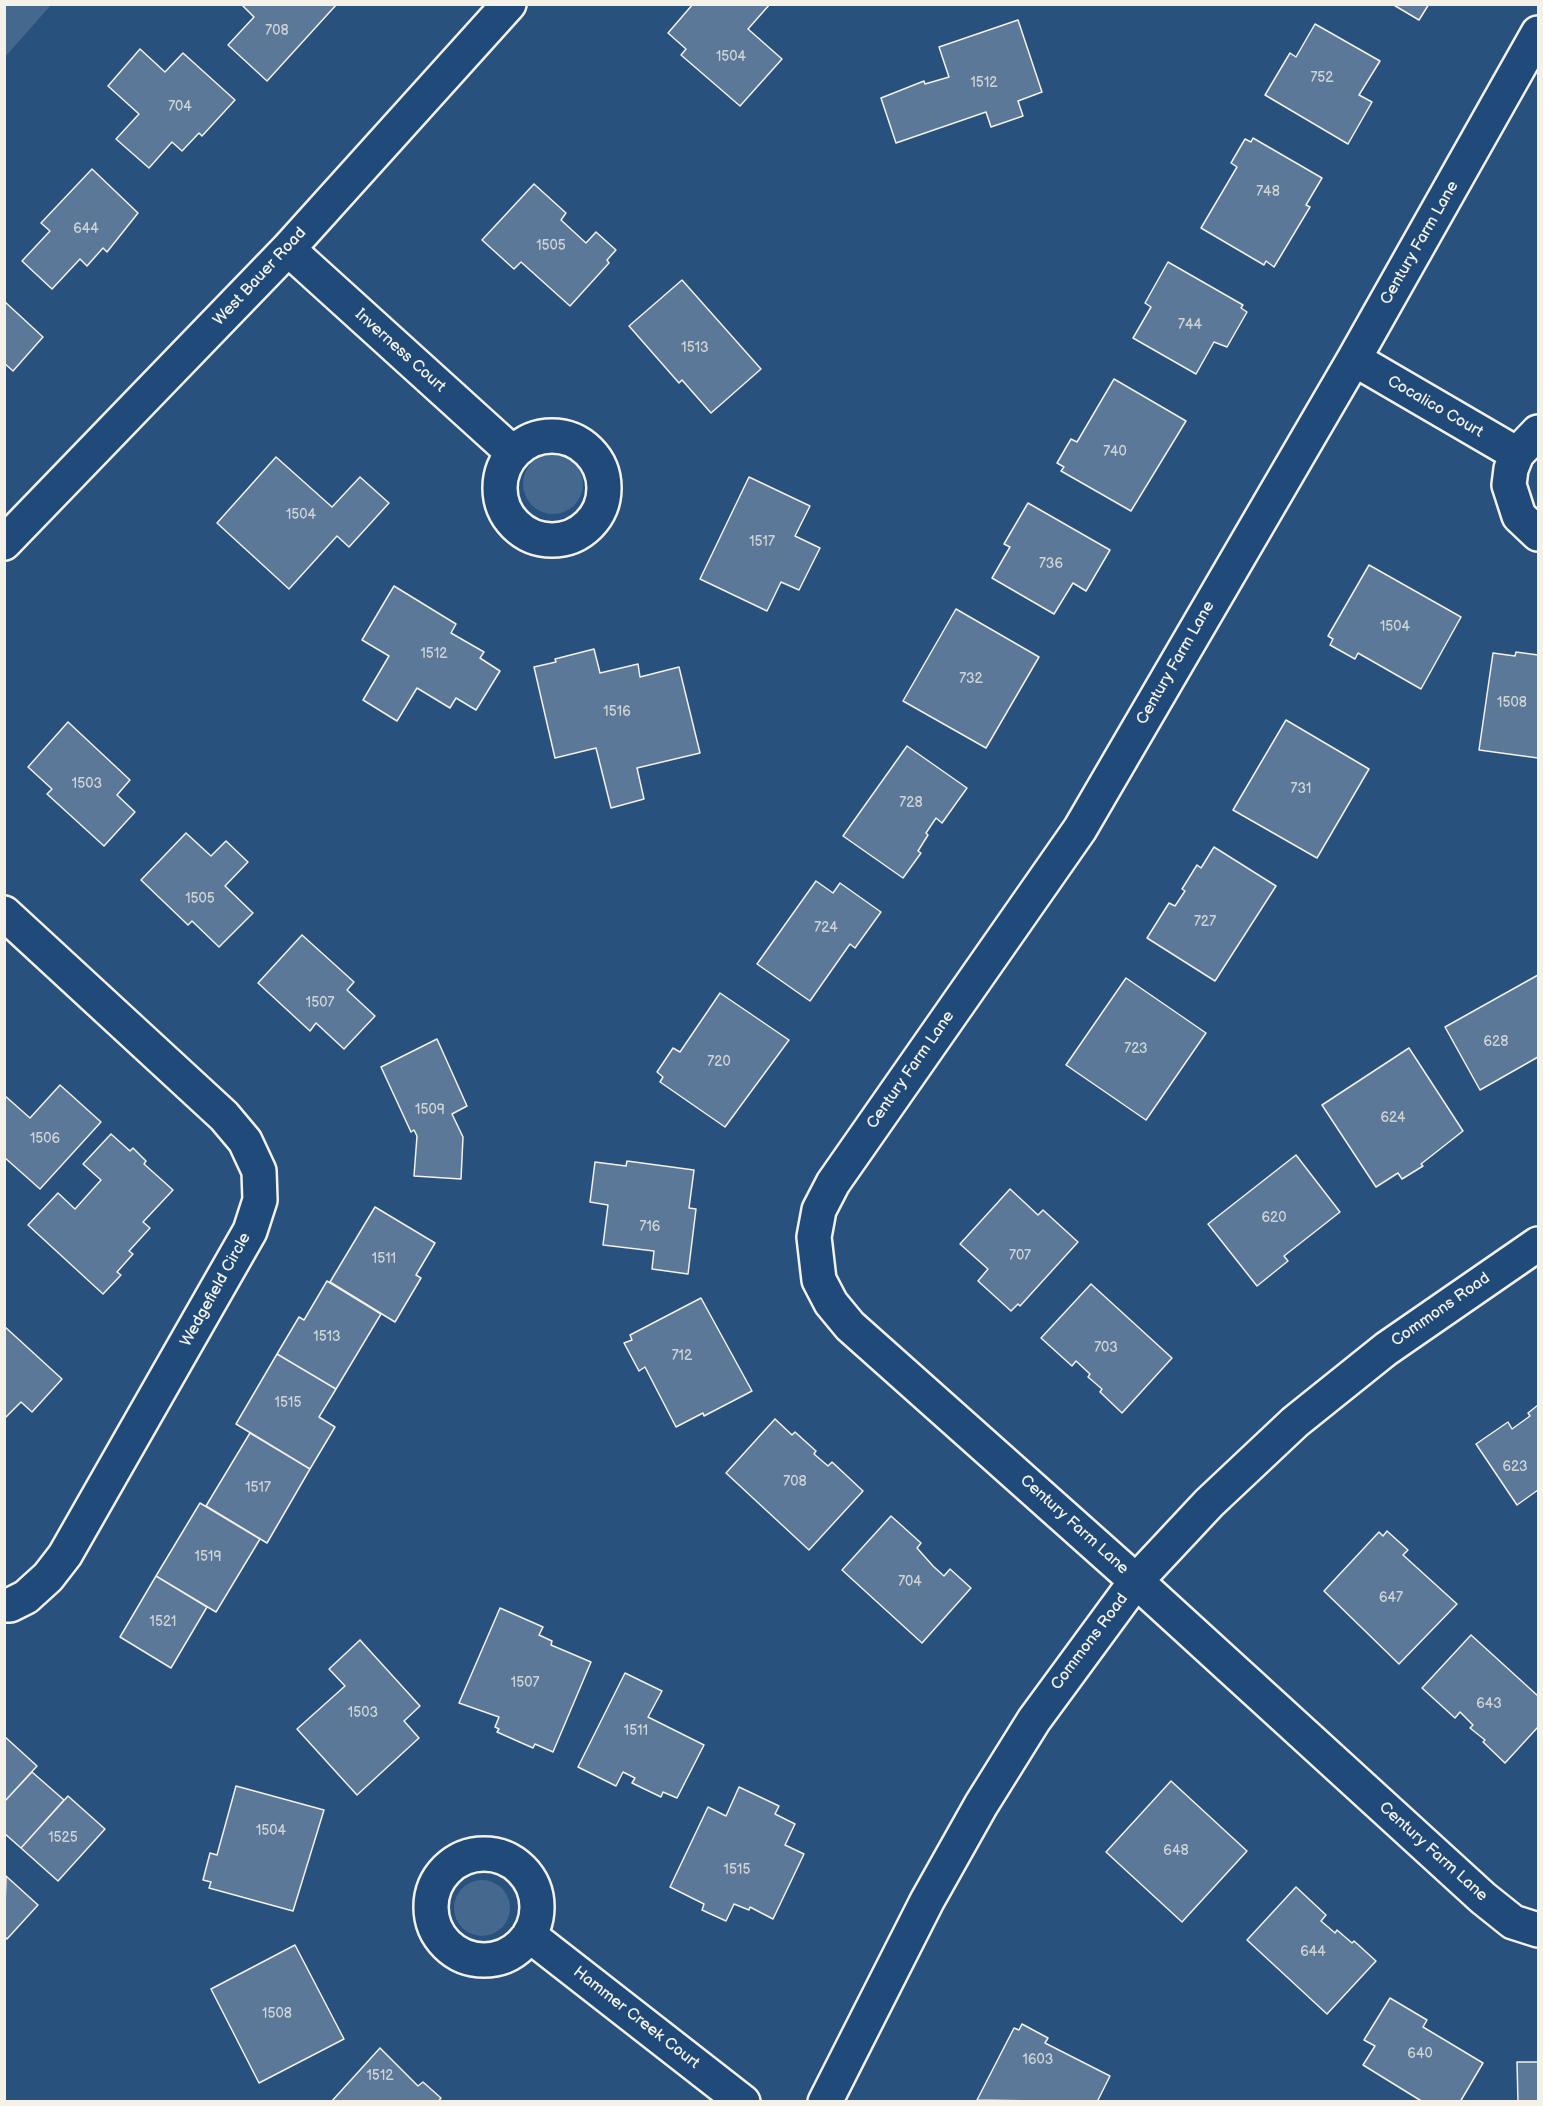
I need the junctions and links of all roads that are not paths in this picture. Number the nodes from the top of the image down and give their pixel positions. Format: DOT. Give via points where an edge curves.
graph roads {
  1 [pos="509,4"];
  2 [pos="1539,33"];
  3 [pos="288,249"];
  4 [pos="1354,359"];
  5 [pos="1528,443"];
  6 [pos="513,453"];
  7 [pos="1539,534"];
  8 [pos="4,543"];
  9 [pos="4,913"];
  10 [pos="1539,1244"];
  11 [pos="1136,1581"];
  12 [pos="4,1605"];
  13 [pos="1539,1930"];
  14 [pos="529,1935"];
  15 [pos="742,2102"];
  16 [pos="825,2102"];
  1 -- 3 [label="street, West Bauer Road"];
  2 -- 4 [label="street, Century Farm Lane"];
  3 -- 6 [label="street, Inverness Court"];
  3 -- 8 [label="street, West Bauer Road"];
  4 -- 5 [label="street, Cocalico Court"];
  4 -- 11 [label="street, Century Farm Lane" via="1080,829 833,1183 819,1210 814,1237 819,1281 850,1326"];
  5 -- 7 [label="street, Cocalico Court" via="1511,469 1509,485 1519,516"];
  9 -- 12 [label="street, Wedgefield Circle" via="224,1116 245,1141 259,1171 260,1200 250,1231 65,1555 26,1597"];
  10 -- 11 [label="street, Commons Road" via="1386,1349 1295,1422 1209,1503"];
  11 -- 13 [label="street, Century Farm Lane" via="1483,1898 1513,1922"];
  11 -- 16 [label="street, Commons Road" via="1034,1720 981,1805 927,1901"];
  14 -- 15 [label="street, Hammer Creek Court"];
}
